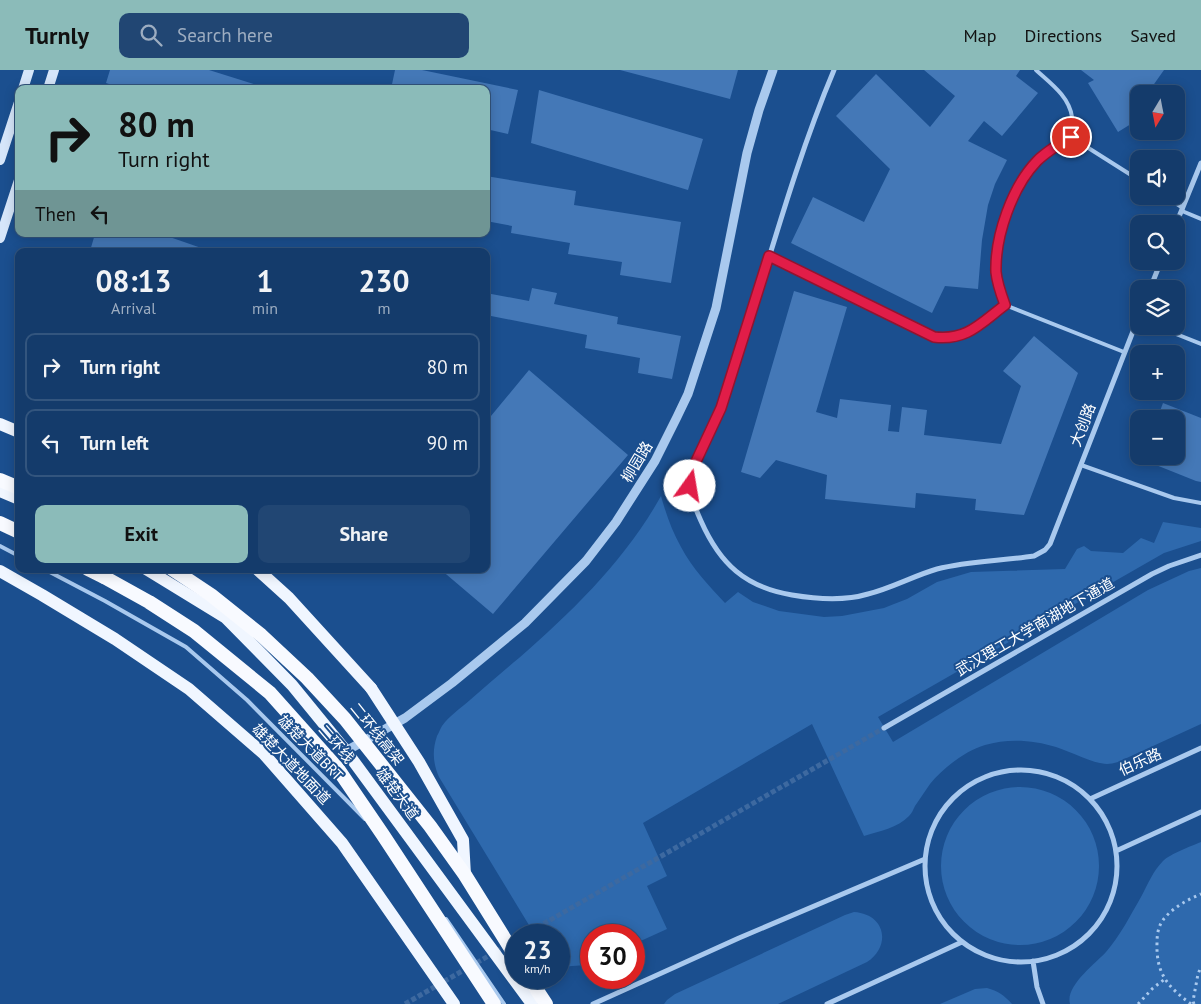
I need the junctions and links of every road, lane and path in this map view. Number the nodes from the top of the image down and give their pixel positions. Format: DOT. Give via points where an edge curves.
graph roads {
  1 [pos="29,70"];
  2 [pos="54,70"];
  3 [pos="773,70"];
  4 [pos="834,70"];
  5 [pos="1036,70"];
  6 [pos="24,85"];
  7 [pos="49,85"];
  8 [pos="15,114"];
  9 [pos="1071,137"];
  10 [pos="0,160"];
  11 [pos="1201,163"];
  12 [pos="1130,174"];
  13 [pos="15,192"];
  14 [pos="1176,205"];
  15 [pos="1182,210"];
  16 [pos="1180,215"];
  17 [pos="1201,219"];
  18 [pos="0,238"];
  19 [pos="769,256"];
  20 [pos="1005,305"];
  21 [pos="1131,335"];
  22 [pos="1178,335"];
  23 [pos="1201,344"];
  24 [pos="1124,352"];
  25 [pos="0,424"];
  26 [pos="15,430"];
  27 [pos="1081,465"];
  28 [pos="0,480"];
  29 [pos="15,486"];
  30 [pos="0,491"];
  31 [pos="15,497"];
  32 [pos="1201,503"];
  33 [pos="0,523"];
  34 [pos="15,530"];
  35 [pos="0,546"];
  36 [pos="15,554"];
  37 [pos="1201,555"];
  38 [pos="0,571"];
  39 [pos="52,573"];
  40 [pos="95,573"];
  41 [pos="153,573"];
  42 [pos="178,573"];
  43 [pos="261,573"];
  44 [pos="884,728"];
  45 [pos="1201,748"];
  46 [pos="346,751"];
  47 [pos="1090,799"];
  48 [pos="1201,812"];
  49 [pos="1116,851"];
  50 [pos="925,859"];
  51 [pos="410,866"];
  52 [pos="465,875"];
  53 [pos="1201,894"];
  54 [pos="444,915"];
  55 [pos="505,939"];
  56 [pos="962,942"];
  57 [pos="1033,961"];
  58 [pos="1201,967"];
  59 [pos="1200,975"];
  60 [pos="1166,979"];
  61 [pos="536,989"];
  62 [pos="454,1004"];
  63 [pos="494,1004"];
  64 [pos="504,1004"];
  65 [pos="532,1004"];
  66 [pos="546,1004"];
  67 [pos="593,1004"];
  68 [pos="827,1004"];
  69 [pos="1044,1004"];
  70 [pos="1138,1004"];
  71 [pos="1192,1004"];
  1 -- 6 [label="main road"];
  2 -- 7 [label="main road"];
  3 -- 46 [label="street, 柳园路" via="747,153 716,308 688,394 655,461 616,522 586,561 525,623 405,718"];
  4 -- 19 [label="street"];
  5 -- 9 [label="lane" via="1068,103 1072,117"];
  8 -- 10 [label="main road"];
  9 -- 12 [label="lane"];
  9 -- 20 [label="lane" via="1036,162 1010,204 1003,224 996,272"];
  11 -- 15 [label="street"];
  13 -- 18 [label="main road"];
  14 -- 15 [label="lane"];
  15 -- 16 [label="street"];
  15 -- 17 [label="lane"];
  19 -- 20 [label="lane" via="934,337 965,334"];
  19 -- 27 [label="street, 大创路" via="721,408 690,478 696,510 715,547 726,563 750,582 792,595 843,598 867,595 936,570 1034,556 1050,544"];
  20 -- 24 [label="lane"];
  21 -- 24 [label="street, 大创路"];
  22 -- 23 [label="lane"];
  24 -- 27 [label="street, 大创路"];
  25 -- 26 [label="main road"];
  27 -- 32 [label="lane" via="1174,498"];
  28 -- 29 [label="highway"];
  30 -- 31 [label="main road"];
  33 -- 34 [label="highway"];
  35 -- 36 [label="lane"];
  37 -- 44 [label="street, 武汉理工大学南湖地下通道" via="1152,574"];
  38 -- 62 [label="main road, 雄楚大道地面道" via="115,639 189,689 264,754 342,843"];
  39 -- 51 [label="lane, 雄楚大道BRT" via="186,647 247,700"];
  40 -- 63 [label="highway, 二环线, bridge" via="194,631 270,693 338,769"];
  41 -- 46 [label="main road, 雄楚大道" via="226,618 292,685"];
  42 -- 52 [label="highway, 二环线高架, bridge" via="261,635 307,678 345,718"];
  43 -- 52 [label="main road, bridge" via="289,598 371,688 419,762 463,840"];
  45 -- 47 [label="street, 伯乐路"];
  46 -- 65 [label="main road, 雄楚大道"];
  47 -- 49 [label="street" via="1111,832"];
  47 -- 50 [label="street" via="1073,785 1031,771 1009,771 988,776 968,786 938,817 929,837"];
  48 -- 49 [label="street"];
  49 -- 57 [label="street" via="1113,895 1104,915 1074,946 1054,956"];
  50 -- 56 [label="street" via="926,882 933,905 945,925"];
  50 -- 67 [label="street"];
  52 -- 55 [label="highway, 二环线高架, bridge"];
  53 -- 60 [label="path" via="1174,909 1158,930 1157,958"];
  54 -- 64 [label="lane"];
  56 -- 57 [label="street" via="996,958 1014,962"];
  56 -- 68 [label="street"];
  57 -- 69 [label="street" via="1037,987"];
  58 -- 59 [label="path"];
  59 -- 71 [label="path"];
  60 -- 70 [label="path"];
  60 -- 71 [label="path"];
  61 -- 66 [label="highway"];
}
